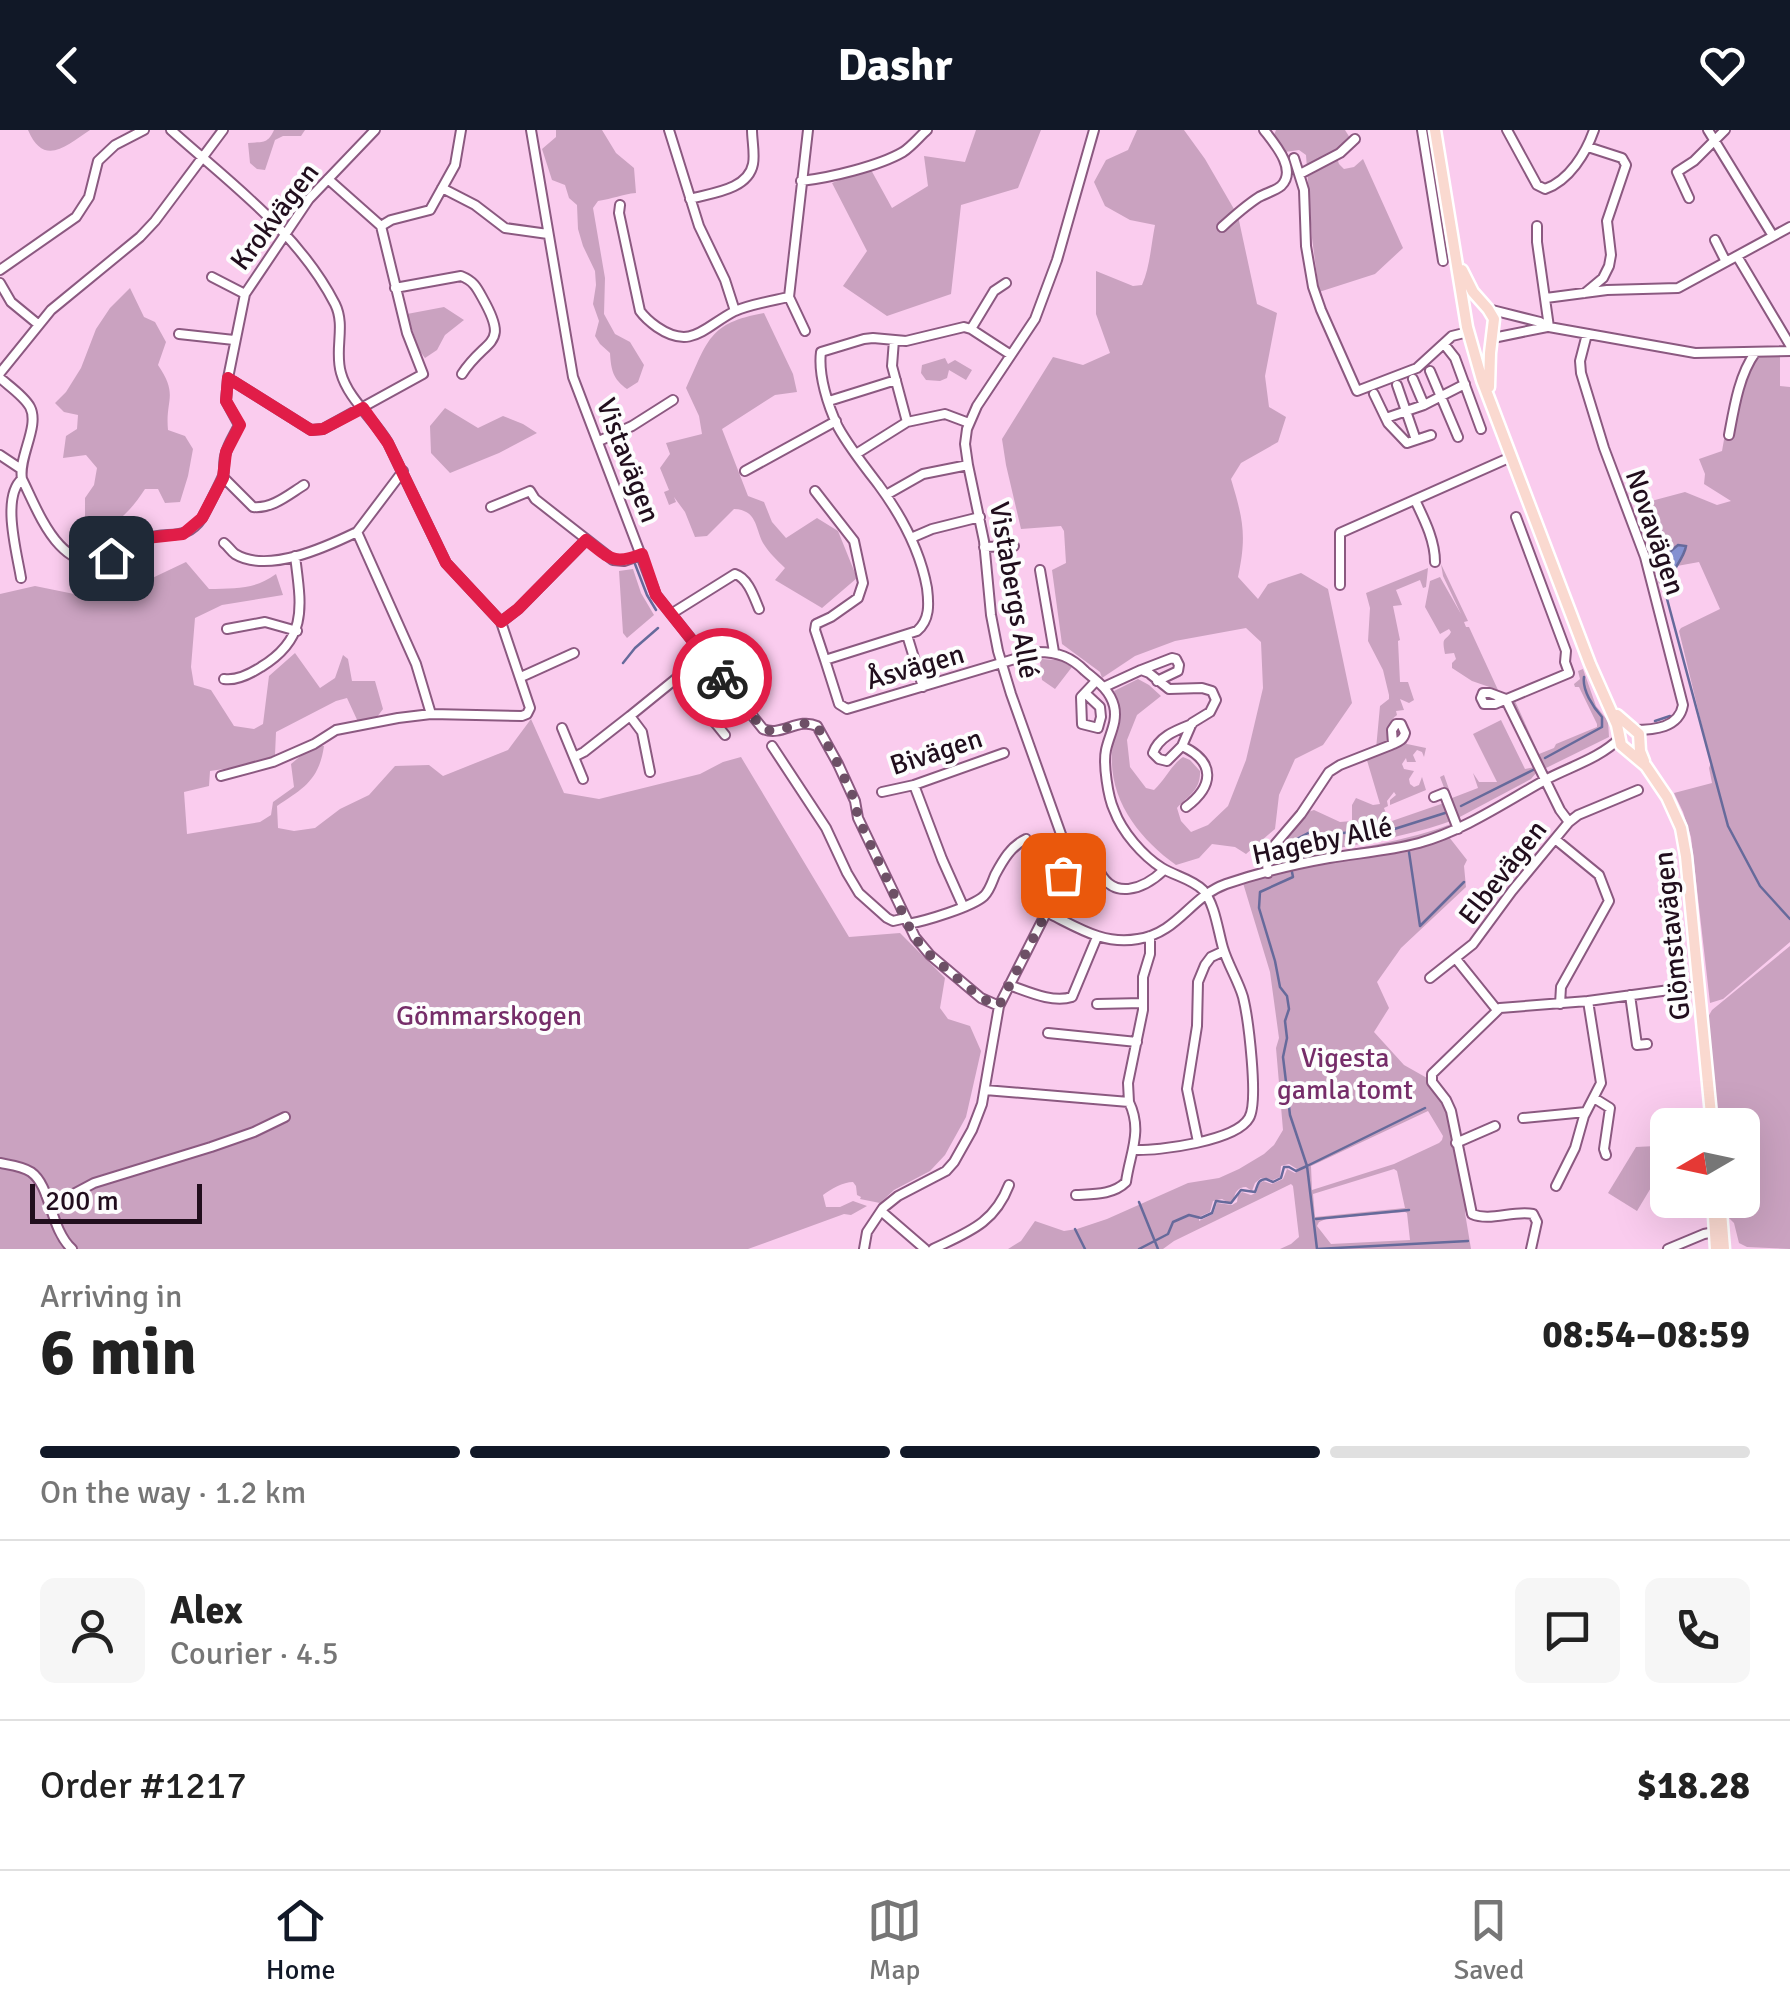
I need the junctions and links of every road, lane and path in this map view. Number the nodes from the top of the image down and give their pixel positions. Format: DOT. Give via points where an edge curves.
graph roads {
  1 [pos="144,130"];
  2 [pos="171,130"];
  3 [pos="223,130"];
  4 [pos="375,130"];
  5 [pos="461,130"];
  6 [pos="532,130"];
  7 [pos="668,130"];
  8 [pos="752,130"];
  9 [pos="808,130"];
  10 [pos="927,130"];
  11 [pos="1094,130"];
  12 [pos="1264,130"];
  13 [pos="1422,130"];
  14 [pos="1435,130"];
  15 [pos="1507,130"];
  16 [pos="1594,130"];
  17 [pos="1708,130"];
  18 [pos="1725,130"];
  19 [pos="1354,139"];
  20 [pos="1714,142"];
  21 [pos="1588,147"];
  22 [pos="202,158"];
  23 [pos="1294,158"];
  24 [pos="1300,174"];
  25 [pos="328,178"];
  26 [pos="802,181"];
  27 [pos="442,188"];
  28 [pos="1689,198"];
  29 [pos="690,199"];
  30 [pos="620,205"];
  31 [pos="381,226"];
  32 [pos="1537,226"];
  33 [pos="1790,227"];
  34 [pos="1222,228"];
  35 [pos="285,232"];
  36 [pos="548,234"];
  37 [pos="1773,236"];
  38 [pos="1715,240"];
  39 [pos="1456,255"];
  40 [pos="1737,256"];
  41 [pos="1443,261"];
  42 [pos="1726,262"];
  43 [pos="0,270"];
  44 [pos="212,277"];
  45 [pos="1006,283"];
  46 [pos="0,284"];
  47 [pos="395,288"];
  48 [pos="1586,292"];
  49 [pos="245,294"];
  50 [pos="789,296"];
  51 [pos="1546,298"];
  52 [pos="1488,309"];
  53 [pos="736,311"];
  54 [pos="1467,318"];
  55 [pos="39,325"];
  56 [pos="1549,327"];
  57 [pos="970,328"];
  58 [pos="805,331"];
  59 [pos="1469,333"];
  60 [pos="179,334"];
  61 [pos="1587,334"];
  62 [pos="1493,338"];
  63 [pos="234,340"];
  64 [pos="894,340"];
  65 [pos="1444,344"];
  66 [pos="1790,348"];
  67 [pos="1755,352"];
  68 [pos="1012,355"];
  69 [pos="1430,371"];
  70 [pos="462,374"];
  71 [pos="0,375"];
  72 [pos="228,378"];
  73 [pos="1413,379"];
  74 [pos="896,380"];
  75 [pos="1465,384"];
  76 [pos="1397,385"];
  77 [pos="1374,394"];
  78 [pos="1440,396"];
  79 [pos="672,400"];
  80 [pos="828,400"];
  81 [pos="1424,405"];
  82 [pos="363,408"];
  83 [pos="1493,408"];
  84 [pos="1407,410"];
  85 [pos="1386,418"];
  86 [pos="836,421"];
  87 [pos="907,422"];
  88 [pos="969,423"];
  89 [pos="1481,429"];
  90 [pos="1431,435"];
  91 [pos="1729,435"];
  92 [pos="1458,437"];
  93 [pos="1416,440"];
  94 [pos="599,441"];
  95 [pos="856,454"];
  96 [pos="0,455"];
  97 [pos="1511,457"];
  98 [pos="968,465"];
  99 [pos="746,471"];
  100 [pos="403,472"];
  101 [pos="21,474"];
  102 [pos="223,478"];
  103 [pos="304,486"];
  104 [pos="815,491"];
  105 [pos="886,496"];
  106 [pos="1416,500"];
  107 [pos="491,507"];
  108 [pos="980,517"];
  109 [pos="1516,518"];
  110 [pos="357,532"];
  111 [pos="911,538"];
  112 [pos="586,540"];
  113 [pos="224,543"];
  114 [pos="1014,546"];
  115 [pos="984,548"];
  116 [pos="642,554"];
  117 [pos="295,556"];
  118 [pos="1435,562"];
  119 [pos="1040,570"];
  120 [pos="21,578"];
  121 [pos="1340,585"];
  122 [pos="759,609"];
  123 [pos="672,614"];
  124 [pos="501,622"];
  125 [pos="227,629"];
  126 [pos="298,631"];
  127 [pos="907,634"];
  128 [pos="574,652"];
  129 [pos="1054,652"];
  130 [pos="704,656"];
  131 [pos="825,660"];
  132 [pos="1001,664"];
  133 [pos="1141,670"];
  134 [pos="521,677"];
  135 [pos="678,677"];
  136 [pos="224,679"];
  137 [pos="1096,681"];
  138 [pos="1157,681"];
  139 [pos="922,687"];
  140 [pos="1104,688"];
  141 [pos="1085,692"];
  142 [pos="1609,706"];
  143 [pos="431,714"];
  144 [pos="630,716"];
  145 [pos="1192,724"];
  146 [pos="562,728"];
  147 [pos="1633,730"];
  148 [pos="1654,730"];
  149 [pos="725,735"];
  150 [pos="1640,743"];
  151 [pos="1394,744"];
  152 [pos="1623,744"];
  153 [pos="772,746"];
  154 [pos="1182,746"];
  155 [pos="1004,753"];
  156 [pos="574,757"];
  157 [pos="1646,766"];
  158 [pos="650,772"];
  159 [pos="221,776"];
  160 [pos="583,780"];
  161 [pos="1546,780"];
  162 [pos="914,785"];
  163 [pos="1638,790"];
  164 [pos="882,792"];
  165 [pos="1434,796"];
  166 [pos="1186,806"];
  167 [pos="1569,822"];
  168 [pos="1458,829"];
  169 [pos="1026,839"];
  170 [pos="1556,839"];
  171 [pos="1098,868"];
  172 [pos="1164,870"];
  173 [pos="1268,872"];
  174 [pos="1205,894"];
  175 [pos="963,906"];
  176 [pos="1043,911"];
  177 [pos="907,921"];
  178 [pos="1150,936"];
  179 [pos="1097,937"];
  180 [pos="1224,950"];
  181 [pos="1456,959"];
  182 [pos="1430,978"];
  183 [pos="1009,985"];
  184 [pos="1699,986"];
  185 [pos="1630,995"];
  186 [pos="1588,1001"];
  187 [pos="1143,1003"];
  188 [pos="1097,1004"];
  189 [pos="1560,1004"];
  190 [pos="999,1006"];
  191 [pos="1498,1010"];
  192 [pos="1048,1033"];
  193 [pos="1137,1042"];
  194 [pos="1647,1044"];
  195 [pos="985,1090"];
  196 [pos="1594,1098"];
  197 [pos="1129,1102"];
  198 [pos="1711,1108"];
  199 [pos="1586,1112"];
  200 [pos="285,1117"];
  201 [pos="1523,1118"];
  202 [pos="1494,1126"];
  203 [pos="1198,1142"];
  204 [pos="1456,1143"];
  205 [pos="1134,1150"];
  206 [pos="1606,1155"];
  207 [pos="0,1164"];
  208 [pos="1009,1185"];
  209 [pos="1556,1186"];
  210 [pos="1076,1195"];
  211 [pos="49,1207"];
  212 [pos="881,1211"];
  213 [pos="1717,1218"];
  214 [pos="1718,1231"];
  215 [pos="72,1249"];
  216 [pos="864,1249"];
  217 [pos="929,1249"];
  218 [pos="1531,1249"];
  219 [pos="1668,1249"];
  220 [pos="1716,1249"];
  221 [pos="1724,1249"];
  1 -- 43 [label="street" via="98,161 89,197 76,216"];
  2 -- 22 [label="street"];
  3 -- 22 [label="street"];
  4 -- 25 [label="street, Krokvägen"];
  5 -- 27 [label="street" via="455,165"];
  6 -- 36 [label="street, Vistavägen"];
  7 -- 29 [label="street"];
  8 -- 29 [label="street" via="753,164 742,182"];
  9 -- 26 [label="street"];
  10 -- 26 [label="street" via="886,160"];
  11 -- 68 [label="street, Vistabergs Allé" via="1057,260 1035,319"];
  12 -- 34 [label="street" via="1282,153 1284,184"];
  13 -- 41 [label="street"];
  14 -- 39 [label="main road, Glömstavägen"];
  15 -- 21 [label="street" via="1542,188 1565,177"];
  16 -- 21 [label="street"];
  17 -- 20 [label="street"];
  18 -- 20 [label="street"];
  19 -- 24 [label="street"];
  20 -- 28 [label="street" via="1676,172"];
  20 -- 37 [label="street"];
  21 -- 48 [label="street" via="1626,165 1606,222 1609,266"];
  22 -- 35 [label="street"];
  22 -- 55 [label="street" via="140,237"];
  23 -- 24 [label="street"];
  24 -- 65 [label="street" via="1313,287 1357,391 1417,368"];
  25 -- 31 [label="street"];
  25 -- 35 [label="street, Krokvägen"];
  26 -- 50 [label="street"];
  27 -- 31 [label="street" via="428,212"];
  27 -- 36 [label="street" via="506,228"];
  29 -- 53 [label="street"];
  30 -- 53 [label="street" via="644,318 682,338"];
  31 -- 47 [label="street"];
  32 -- 51 [label="street"];
  33 -- 37 [label="street"];
  35 -- 49 [label="street, Krokvägen"];
  35 -- 82 [label="street" via="337,308 340,372"];
  36 -- 94 [label="street, Vistavägen" via="574,377"];
  37 -- 40 [label="street"];
  38 -- 42 [label="street"];
  39 -- 52 [label="main road, Glömstavägen"];
  39 -- 54 [label="main road, Glömstavägen"];
  40 -- 42 [label="street"];
  40 -- 66 [label="street"];
  42 -- 48 [label="street" via="1678,288"];
  44 -- 49 [label="street"];
  45 -- 57 [label="street"];
  46 -- 55 [label="street"];
  47 -- 70 [label="street" via="461,276 476,285 497,328"];
  47 -- 82 [label="street" via="422,374"];
  48 -- 51 [label="street"];
  49 -- 63 [label="street, Krokvägen"];
  50 -- 53 [label="street"];
  50 -- 58 [label="street"];
  51 -- 56 [label="street"];
  52 -- 54 [label="main road"];
  52 -- 56 [label="street"];
  52 -- 62 [label="main road, Glömstavägen"];
  54 -- 59 [label="main road, Glömstavägen"];
  55 -- 71 [label="street"];
  56 -- 61 [label="street"];
  56 -- 62 [label="street"];
  57 -- 64 [label="street"];
  57 -- 68 [label="street"];
  59 -- 62 [label="main road"];
  59 -- 65 [label="street"];
  59 -- 83 [label="main road, Glömstavägen"];
  60 -- 63 [label="street"];
  61 -- 67 [label="street" via="1683,351"];
  61 -- 148 [label="street, Novavägen" via="1581,373 1645,557 1683,705 1676,720"];
  62 -- 83 [label="main road, Glömstavägen"];
  63 -- 72 [label="street, Krokvägen"];
  64 -- 74 [label="street"];
  64 -- 80 [label="street" via="864,339 821,352"];
  65 -- 75 [label="street"];
  66 -- 67 [label="street"];
  67 -- 91 [label="street"];
  68 -- 88 [label="street, Vistabergs Allé"];
  69 -- 78 [label="street"];
  71 -- 101 [label="street" via="32,411"];
  72 -- 82 [label="street" via="311,430"];
  72 -- 102 [label="street, Krokvägen" via="226,401 240,425 226,452"];
  73 -- 81 [label="street"];
  74 -- 80 [label="street"];
  74 -- 87 [label="street"];
  75 -- 78 [label="street"];
  75 -- 89 [label="street"];
  76 -- 84 [label="street"];
  77 -- 85 [label="street"];
  78 -- 81 [label="street"];
  78 -- 92 [label="street"];
  79 -- 94 [label="street"];
  80 -- 86 [label="street"];
  81 -- 84 [label="street"];
  82 -- 100 [label="street"];
  83 -- 97 [label="main road, Glömstavägen"];
  84 -- 85 [label="street"];
  84 -- 93 [label="street"];
  85 -- 93 [label="street" via="1407,443"];
  86 -- 95 [label="street"];
  86 -- 99 [label="street"];
  87 -- 88 [label="street" via="945,414"];
  87 -- 95 [label="street"];
  88 -- 98 [label="street, Vistabergs Allé"];
  90 -- 93 [label="street"];
  94 -- 116 [label="street, Vistavägen"];
  95 -- 105 [label="street"];
  96 -- 101 [label="street"];
  97 -- 106 [label="street"];
  97 -- 142 [label="main road, Glömstavägen"];
  98 -- 105 [label="street" via="922,474"];
  98 -- 108 [label="street, Vistabergs Allé"];
  100 -- 110 [label="street"];
  100 -- 124 [label="street" via="446,563"];
  101 -- 102 [label="street, Krokvägen" via="53,539 71,554 98,561 146,538 191,529"];
  101 -- 120 [label="street" via="11,511"];
  102 -- 103 [label="street" via="259,508"];
  104 -- 131 [label="street" via="854,541 863,583 858,598 816,624"];
  105 -- 111 [label="street"];
  106 -- 118 [label="street"];
  106 -- 121 [label="street" via="1340,533"];
  107 -- 112 [label="street" via="530,491"];
  108 -- 111 [label="street"];
  108 -- 115 [label="street, Vistabergs Allé"];
  109 -- 161 [label="street" via="1569,674 1506,700"];
  110 -- 117 [label="street"];
  110 -- 143 [label="street"];
  111 -- 127 [label="street" via="929,606 923,626"];
  112 -- 116 [label="street" via="616,561"];
  112 -- 124 [label="street"];
  113 -- 117 [label="street" via="255,561"];
  114 -- 115 [label="street"];
  115 -- 132 [label="street, Vistabergs Allé"];
  116 -- 123 [label="street, Vistavägen" via="656,595"];
  117 -- 126 [label="street"];
  119 -- 129 [label="street"];
  122 -- 123 [label="street" via="734,574"];
  123 -- 130 [label="street, Vistavägen"];
  124 -- 134 [label="street"];
  125 -- 126 [label="street" via="264,622"];
  126 -- 136 [label="street" via="278,656 243,677"];
  127 -- 131 [label="street"];
  127 -- 139 [label="street"];
  128 -- 134 [label="street"];
  129 -- 132 [label="street, Åsvägen"];
  129 -- 137 [label="street"];
  130 -- 135 [label="street"];
  130 -- 177 [label="street, Vistavägen" via="763,729 817,726"];
  131 -- 139 [label="street, Åsvägen" via="842,708"];
  132 -- 139 [label="street, Åsvägen"];
  132 -- 176 [label="street, Vistabergs Allé" via="1064,845 1063,875"];
  133 -- 138 [label="street"];
  133 -- 138 [label="street" via="1176,660 1178,671"];
  133 -- 140 [label="street"];
  134 -- 143 [label="street" via="530,711 522,716"];
  135 -- 144 [label="street"];
  135 -- 149 [label="street"];
  137 -- 140 [label="street"];
  137 -- 141 [label="street"];
  138 -- 145 [label="street" via="1169,689 1214,693 1213,709"];
  140 -- 172 [label="street" via="1114,706 1105,761 1113,810"];
  142 -- 147 [label="main road, Glömstavägen"];
  142 -- 152 [label="main road, Glömstavägen"];
  143 -- 159 [label="street" via="336,730 273,762"];
  144 -- 156 [label="street"];
  144 -- 158 [label="street" via="642,732"];
  145 -- 154 [label="street"];
  145 -- 154 [label="street" via="1168,735 1154,752 1167,761"];
  146 -- 156 [label="street"];
  147 -- 148 [label="street"];
  147 -- 150 [label="main road, Glömstavägen"];
  147 -- 152 [label="main road" via="1624,731"];
  148 -- 150 [label="street, Novavägen"];
  150 -- 152 [label="main road" via="1634,750"];
  150 -- 157 [label="main road, Glömstavägen"];
  151 -- 173 [label="street" via="1327,774 1266,855"];
  152 -- 157 [label="main road, Glömstavägen"];
  152 -- 161 [label="street, Hageby Allé"];
  153 -- 177 [label="street" via="859,893 888,918"];
  154 -- 166 [label="street" via="1198,755 1208,773 1203,792"];
  155 -- 162 [label="street, Bivägen"];
  156 -- 160 [label="street"];
  157 -- 184 [label="main road, Glömstavägen" via="1683,835"];
  161 -- 167 [label="street"];
  161 -- 168 [label="street, Hageby Allé"];
  162 -- 164 [label="street, Bivägen"];
  162 -- 175 [label="street"];
  163 -- 167 [label="street, Elbevägen"];
  165 -- 168 [label="street" via="1444,792"];
  167 -- 170 [label="street, Elbevägen"];
  168 -- 173 [label="street, Hageby Allé" via="1415,844"];
  169 -- 175 [label="street" via="1004,859 985,895"];
  170 -- 181 [label="street, Elbevägen"];
  170 -- 189 [label="street" via="1598,874 1609,901 1561,987"];
  171 -- 172 [label="street" via="1108,882 1126,889 1148,884"];
  172 -- 174 [label="street"];
  173 -- 174 [label="street, Hageby Allé"];
  174 -- 178 [label="street, Hageby Allé" via="1173,925"];
  174 -- 180 [label="street"];
  175 -- 177 [label="street"];
  176 -- 179 [label="street"];
  176 -- 183 [label="street, Vistabergs Allé"];
  177 -- 190 [label="street, Vistavägen" via="930,955"];
  178 -- 179 [label="street"];
  178 -- 187 [label="street"];
  179 -- 183 [label="street" via="1072,997"];
  180 -- 203 [label="street" via="1211,957 1198,982 1187,1089"];
  180 -- 203 [label="street" via="1243,999 1253,1106 1240,1127"];
  181 -- 182 [label="street, Elbevägen"];
  181 -- 191 [label="street, Elbevägen"];
  183 -- 190 [label="street, Vistabergs Allé"];
  184 -- 185 [label="street"];
  184 -- 198 [label="main road, Glömstavägen"];
  185 -- 186 [label="street"];
  185 -- 194 [label="street" via="1637,1046"];
  186 -- 189 [label="street"];
  186 -- 196 [label="street" via="1601,1078"];
  187 -- 188 [label="street"];
  187 -- 193 [label="street"];
  189 -- 191 [label="street"];
  190 -- 195 [label="street, Vistabergs Allé"];
  191 -- 204 [label="street" via="1431,1075 1449,1107"];
  192 -- 193 [label="street"];
  193 -- 197 [label="street"];
  195 -- 197 [label="street"];
  195 -- 212 [label="street, Vistabergs Allé" via="950,1167"];
  196 -- 199 [label="street"];
  196 -- 206 [label="street" via="1610,1108"];
  197 -- 205 [label="street"];
  199 -- 201 [label="street"];
  199 -- 209 [label="street"];
  200 -- 211 [label="street" via="94,1182"];
  202 -- 204 [label="street"];
  203 -- 205 [label="street"];
  204 -- 218 [label="street" via="1472,1214 1533,1214"];
  205 -- 210 [label="street" via="1122,1187"];
  207 -- 211 [label="street" via="34,1175"];
  208 -- 217 [label="street" via="989,1219"];
  211 -- 215 [label="street"];
  212 -- 216 [label="street"];
  212 -- 217 [label="street"];
  213 -- 214 [label="main road"];
  214 -- 219 [label="street"];
  214 -- 220 [label="main road"];
  214 -- 221 [label="main road"];
}
